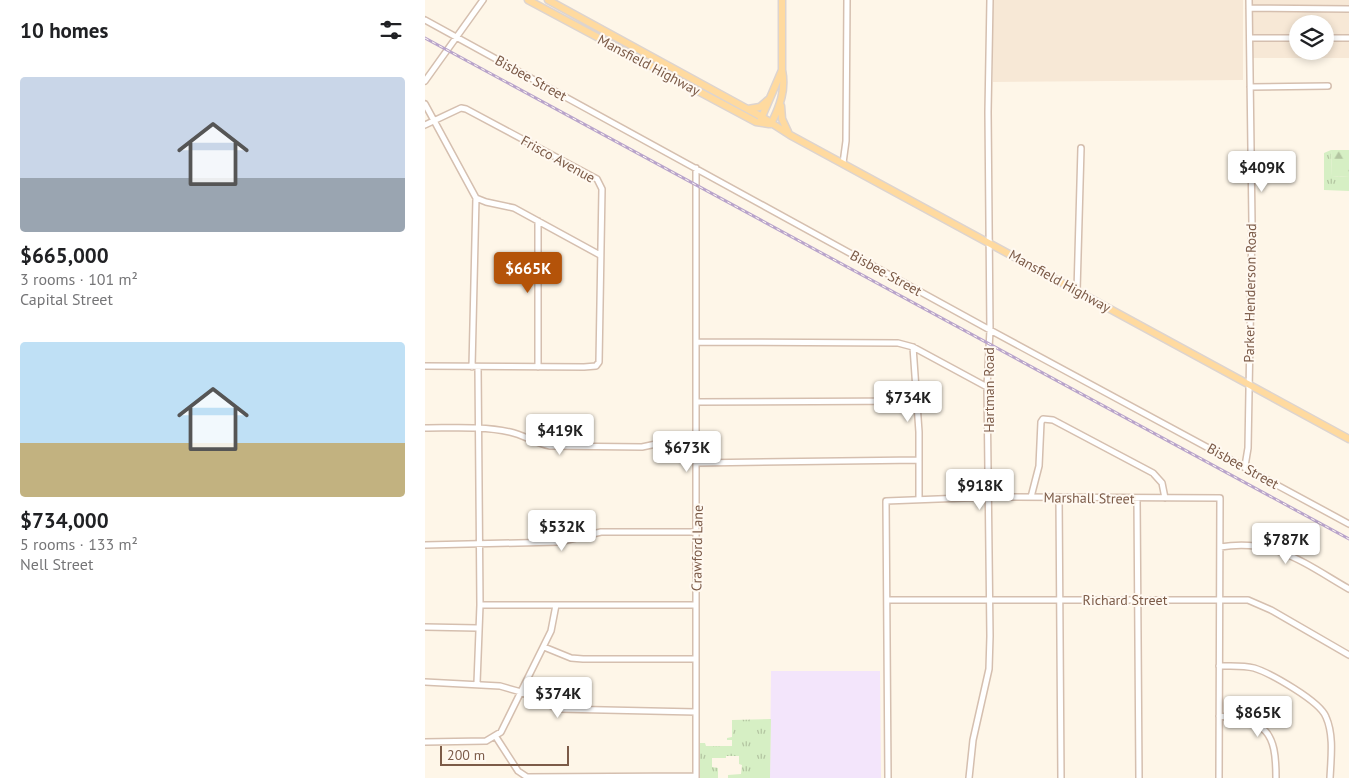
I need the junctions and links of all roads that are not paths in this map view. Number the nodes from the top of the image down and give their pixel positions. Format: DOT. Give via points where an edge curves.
graph roads {
  1 [pos="483,0"];
  2 [pos="529,0"];
  3 [pos="548,0"];
  4 [pos="782,0"];
  5 [pos="847,0"];
  6 [pos="990,0"];
  7 [pos="1249,0"];
  8 [pos="1249,8"];
  9 [pos="1349,9"];
  10 [pos="425,20"];
  11 [pos="458,38"];
  12 [pos="1250,38"];
  13 [pos="1289,38"];
  14 [pos="1334,38"];
  15 [pos="1349,38"];
  16 [pos="659,61"];
  17 [pos="655,69"];
  18 [pos="782,70"];
  19 [pos="427,78"];
  20 [pos="1328,86"];
  21 [pos="1251,87"];
  22 [pos="773,94"];
  23 [pos="781,100"];
  24 [pos="425,104"];
  25 [pos="747,109"];
  26 [pos="433,119"];
  27 [pos="761,120"];
  28 [pos="771,124"];
  29 [pos="425,125"];
  30 [pos="790,135"];
  31 [pos="1081,148"];
  32 [pos="843,164"];
  33 [pos="696,168"];
  34 [pos="476,198"];
  35 [pos="538,221"];
  36 [pos="989,242"];
  37 [pos="600,255"];
  38 [pos="1077,291"];
  39 [pos="990,330"];
  40 [pos="697,342"];
  41 [pos="913,347"];
  42 [pos="425,366"];
  43 [pos="475,367"];
  44 [pos="538,367"];
  45 [pos="1248,386"];
  46 [pos="987,387"];
  47 [pos="916,401"];
  48 [pos="698,402"];
  49 [pos="425,428"];
  50 [pos="479,429"];
  51 [pos="1349,439"];
  52 [pos="697,440"];
  53 [pos="919,460"];
  54 [pos="697,463"];
  55 [pos="1245,466"];
  56 [pos="1031,497"];
  57 [pos="1059,497"];
  58 [pos="919,498"];
  59 [pos="990,498"];
  60 [pos="1165,498"];
  61 [pos="1137,499"];
  62 [pos="1349,524"];
  63 [pos="697,532"];
  64 [pos="425,544"];
  65 [pos="478,544"];
  66 [pos="1220,547"];
  67 [pos="1349,589"];
  68 [pos="1220,599"];
  69 [pos="887,600"];
  70 [pos="1138,600"];
  71 [pos="989,601"];
  72 [pos="1059,601"];
  73 [pos="556,604"];
  74 [pos="479,605"];
  75 [pos="696,605"];
  76 [pos="425,627"];
  77 [pos="477,628"];
  78 [pos="544,647"];
  79 [pos="1349,655"];
  80 [pos="696,659"];
  81 [pos="1219,666"];
  82 [pos="425,682"];
  83 [pos="477,683"];
  84 [pos="521,692"];
  85 [pos="696,712"];
  86 [pos="1219,716"];
  87 [pos="496,737"];
  88 [pos="425,742"];
  89 [pos="696,777"];
  90 [pos="888,778"];
  91 [pos="969,778"];
  92 [pos="1061,778"];
  93 [pos="1139,778"];
  94 [pos="1219,778"];
  95 [pos="1276,778"];
  96 [pos="1331,778"];
  1 -- 11 [label="street"];
  2 -- 17 [label="main road, Mansfield Highway"];
  3 -- 16 [label="main road, Mansfield Highway"];
  4 -- 18 [label="main road"];
  5 -- 32 [label="street"];
  6 -- 36 [label="street, Hartman Road"];
  7 -- 8 [label="street, Parker Henderson Road"];
  8 -- 9 [label="street"];
  8 -- 12 [label="street, Parker Henderson Road"];
  10 -- 11 [label="street, Bisbee Street"];
  11 -- 19 [label="street"];
  11 -- 33 [label="street, Bisbee Street"];
  12 -- 13 [label="street"];
  12 -- 21 [label="street, Parker Henderson Road"];
  14 -- 15 [label="street"];
  16 -- 17 [label="main road"];
  16 -- 25 [label="main road, Mansfield Highway"];
  17 -- 27 [label="main road, Mansfield Highway"];
  18 -- 22 [label="main road"];
  18 -- 23 [label="main road"];
  20 -- 21 [label="street"];
  21 -- 45 [label="street, Parker Henderson Road"];
  22 -- 25 [label="main road" via="760,107"];
  22 -- 27 [label="main road"];
  23 -- 28 [label="main road"];
  23 -- 30 [label="main road" via="782,120"];
  24 -- 26 [label="street"];
  25 -- 27 [label="main road, Mansfield Highway"];
  26 -- 29 [label="street, Frisco Avenue"];
  26 -- 34 [label="street"];
  26 -- 37 [label="street, Frisco Avenue" via="466,109 597,179 602,189"];
  27 -- 28 [label="main road, Mansfield Highway"];
  28 -- 30 [label="main road, Mansfield Highway"];
  30 -- 32 [label="main road, Mansfield Highway"];
  31 -- 38 [label="street"];
  32 -- 36 [label="main road, Mansfield Highway"];
  33 -- 39 [label="street, Bisbee Street"];
  33 -- 40 [label="street, Crawford Lane"];
  34 -- 35 [label="street" via="509,206"];
  34 -- 43 [label="street"];
  35 -- 37 [label="street"];
  35 -- 44 [label="street"];
  36 -- 38 [label="main road, Mansfield Highway"];
  36 -- 39 [label="street, Hartman Road"];
  37 -- 44 [label="street, Frisco Avenue" via="599,362 591,367"];
  38 -- 45 [label="main road, Mansfield Highway"];
  39 -- 46 [label="street, Hartman Road"];
  39 -- 55 [label="street, Bisbee Street"];
  40 -- 41 [label="street" via="898,343"];
  40 -- 48 [label="street, Crawford Lane"];
  41 -- 46 [label="street"];
  41 -- 47 [label="street"];
  42 -- 43 [label="street"];
  43 -- 44 [label="street"];
  43 -- 50 [label="street"];
  45 -- 51 [label="main road, Mansfield Highway"];
  45 -- 55 [label="street, Parker Henderson Road"];
  46 -- 59 [label="street, Hartman Road"];
  47 -- 48 [label="street"];
  47 -- 53 [label="street"];
  48 -- 52 [label="street, Crawford Lane"];
  49 -- 50 [label="street"];
  50 -- 52 [label="street" via="513,433 550,446 642,447"];
  50 -- 65 [label="street"];
  52 -- 54 [label="street, Crawford Lane"];
  53 -- 54 [label="street"];
  53 -- 58 [label="street"];
  54 -- 63 [label="street, Crawford Lane"];
  55 -- 62 [label="street, Bisbee Street"];
  56 -- 57 [label="street, Marshall Street"];
  56 -- 59 [label="street, Marshall Street"];
  56 -- 60 [label="street" via="1039,466 1043,419 1053,420 1153,472 1163,483"];
  57 -- 61 [label="street, Marshall Street"];
  57 -- 72 [label="street"];
  58 -- 59 [label="street, Marshall Street"];
  58 -- 69 [label="street, Marshall Street" via="888,499 885,505"];
  59 -- 71 [label="street, Hartman Road"];
  60 -- 61 [label="street, Marshall Street"];
  60 -- 66 [label="street, Marshall Street" via="1219,498"];
  61 -- 70 [label="street"];
  63 -- 65 [label="street" via="601,532 567,541"];
  63 -- 75 [label="street, Crawford Lane"];
  64 -- 65 [label="street"];
  65 -- 74 [label="street"];
  66 -- 67 [label="street" via="1249,544 1275,549"];
  66 -- 68 [label="street"];
  68 -- 70 [label="street, Richard Street"];
  68 -- 79 [label="street, Richard Street" via="1261,604"];
  68 -- 81 [label="street"];
  69 -- 71 [label="street, Richard Street"];
  69 -- 90 [label="street"];
  70 -- 72 [label="street, Richard Street"];
  70 -- 93 [label="street"];
  71 -- 72 [label="street, Richard Street"];
  71 -- 91 [label="street, Hartman Road" via="989,669 973,740"];
  72 -- 92 [label="street"];
  73 -- 74 [label="street"];
  73 -- 75 [label="street"];
  73 -- 78 [label="street" via="554,622"];
  74 -- 77 [label="street"];
  75 -- 80 [label="street, Crawford Lane"];
  76 -- 77 [label="street"];
  77 -- 83 [label="street"];
  78 -- 80 [label="street" via="583,659"];
  78 -- 84 [label="street"];
  80 -- 85 [label="street, Crawford Lane"];
  81 -- 86 [label="street"];
  81 -- 96 [label="street" via="1243,666 1263,671 1318,704 1327,717 1331,734"];
  82 -- 83 [label="street"];
  83 -- 84 [label="street"];
  84 -- 85 [label="street" via="559,709"];
  84 -- 87 [label="street" via="505,727"];
  85 -- 89 [label="street, Crawford Lane"];
  86 -- 94 [label="street"];
  86 -- 95 [label="street" via="1242,719 1269,734 1275,746"];
  87 -- 88 [label="street" via="480,742"];
  87 -- 89 [label="street" via="518,771 527,776"];
}
